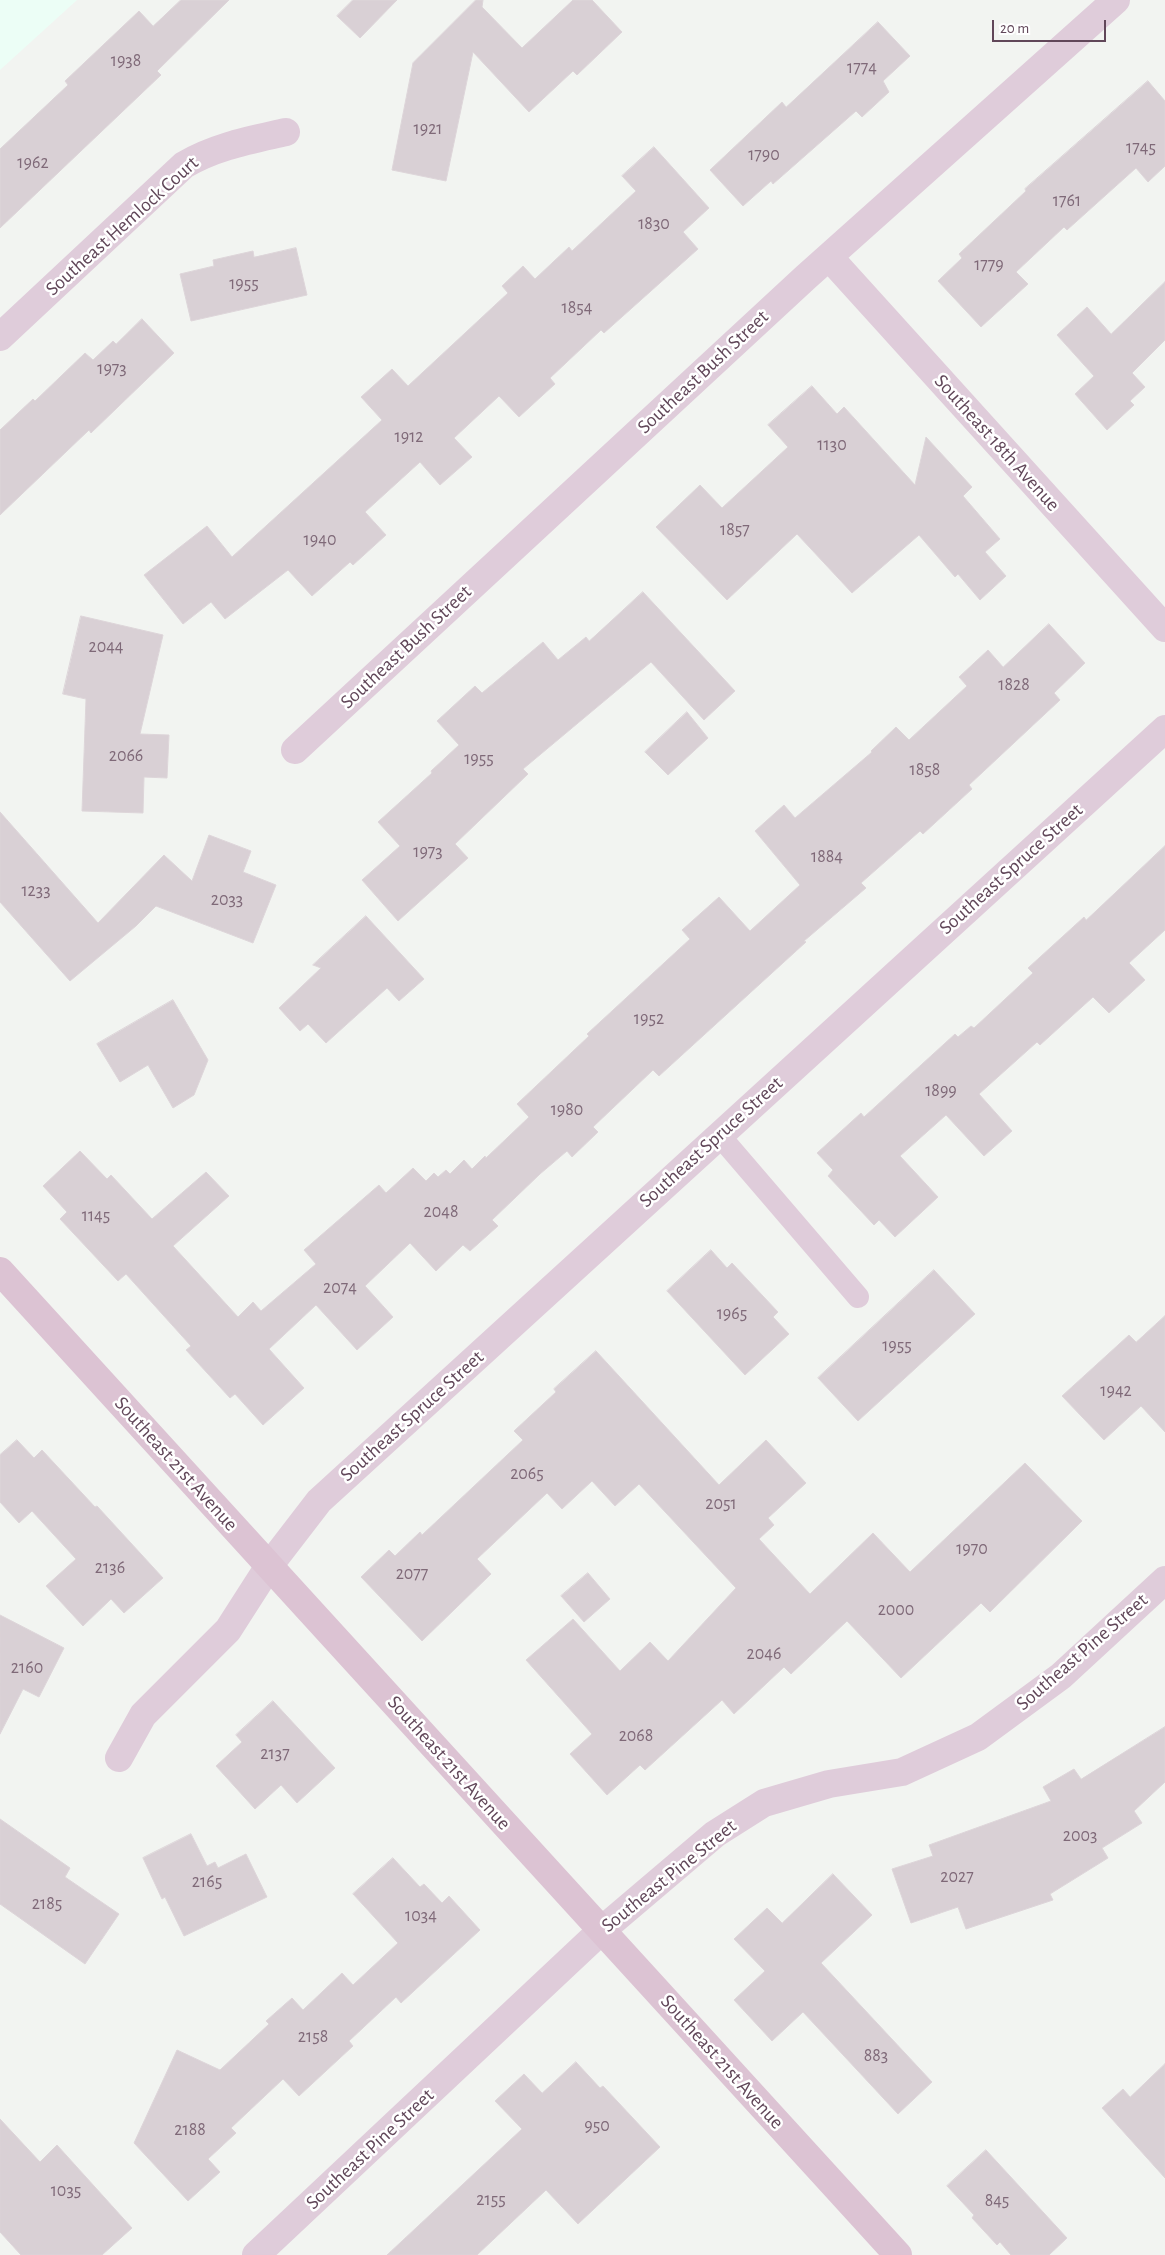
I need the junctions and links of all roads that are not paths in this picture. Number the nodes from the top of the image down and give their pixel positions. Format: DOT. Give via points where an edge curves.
graph roads {
  1 [pos="1116,0"];
  2 [pos="286,132"];
  3 [pos="829,257"];
  4 [pos="0,337"];
  5 [pos="1165,628"];
  6 [pos="1165,729"];
  7 [pos="295,750"];
  8 [pos="719,1135"];
  9 [pos="2,1276"];
  10 [pos="858,1297"];
  11 [pos="269,1566"];
  12 [pos="1165,1580"];
  13 [pos="119,1758"];
  14 [pos="602,1930"];
  15 [pos="256,2255"];
  16 [pos="898,2255"];
  1 -- 3 [label="street, Southeast Bush Street"];
  2 -- 4 [label="street, Southeast Hemlock Court" via="204,153 184,164"];
  3 -- 5 [label="street, Southeast 18th Avenue"];
  3 -- 7 [label="street, Southeast Bush Street"];
  6 -- 8 [label="street, Southeast Spruce Street"];
  8 -- 10 [label="lane"];
  8 -- 11 [label="street, Southeast Spruce Street" via="320,1501"];
  9 -- 11 [label="street, Southeast 21st Avenue"];
  11 -- 13 [label="street, Southeast Spruce Street" via="228,1630 143,1715"];
  11 -- 14 [label="street, Southeast 21st Avenue"];
  12 -- 14 [label="street, Southeast Pine Street" via="1061,1676 978,1737 902,1772 829,1784 764,1803 715,1834"];
  14 -- 15 [label="street, Southeast Pine Street"];
  14 -- 16 [label="street, Southeast 21st Avenue"];
}
